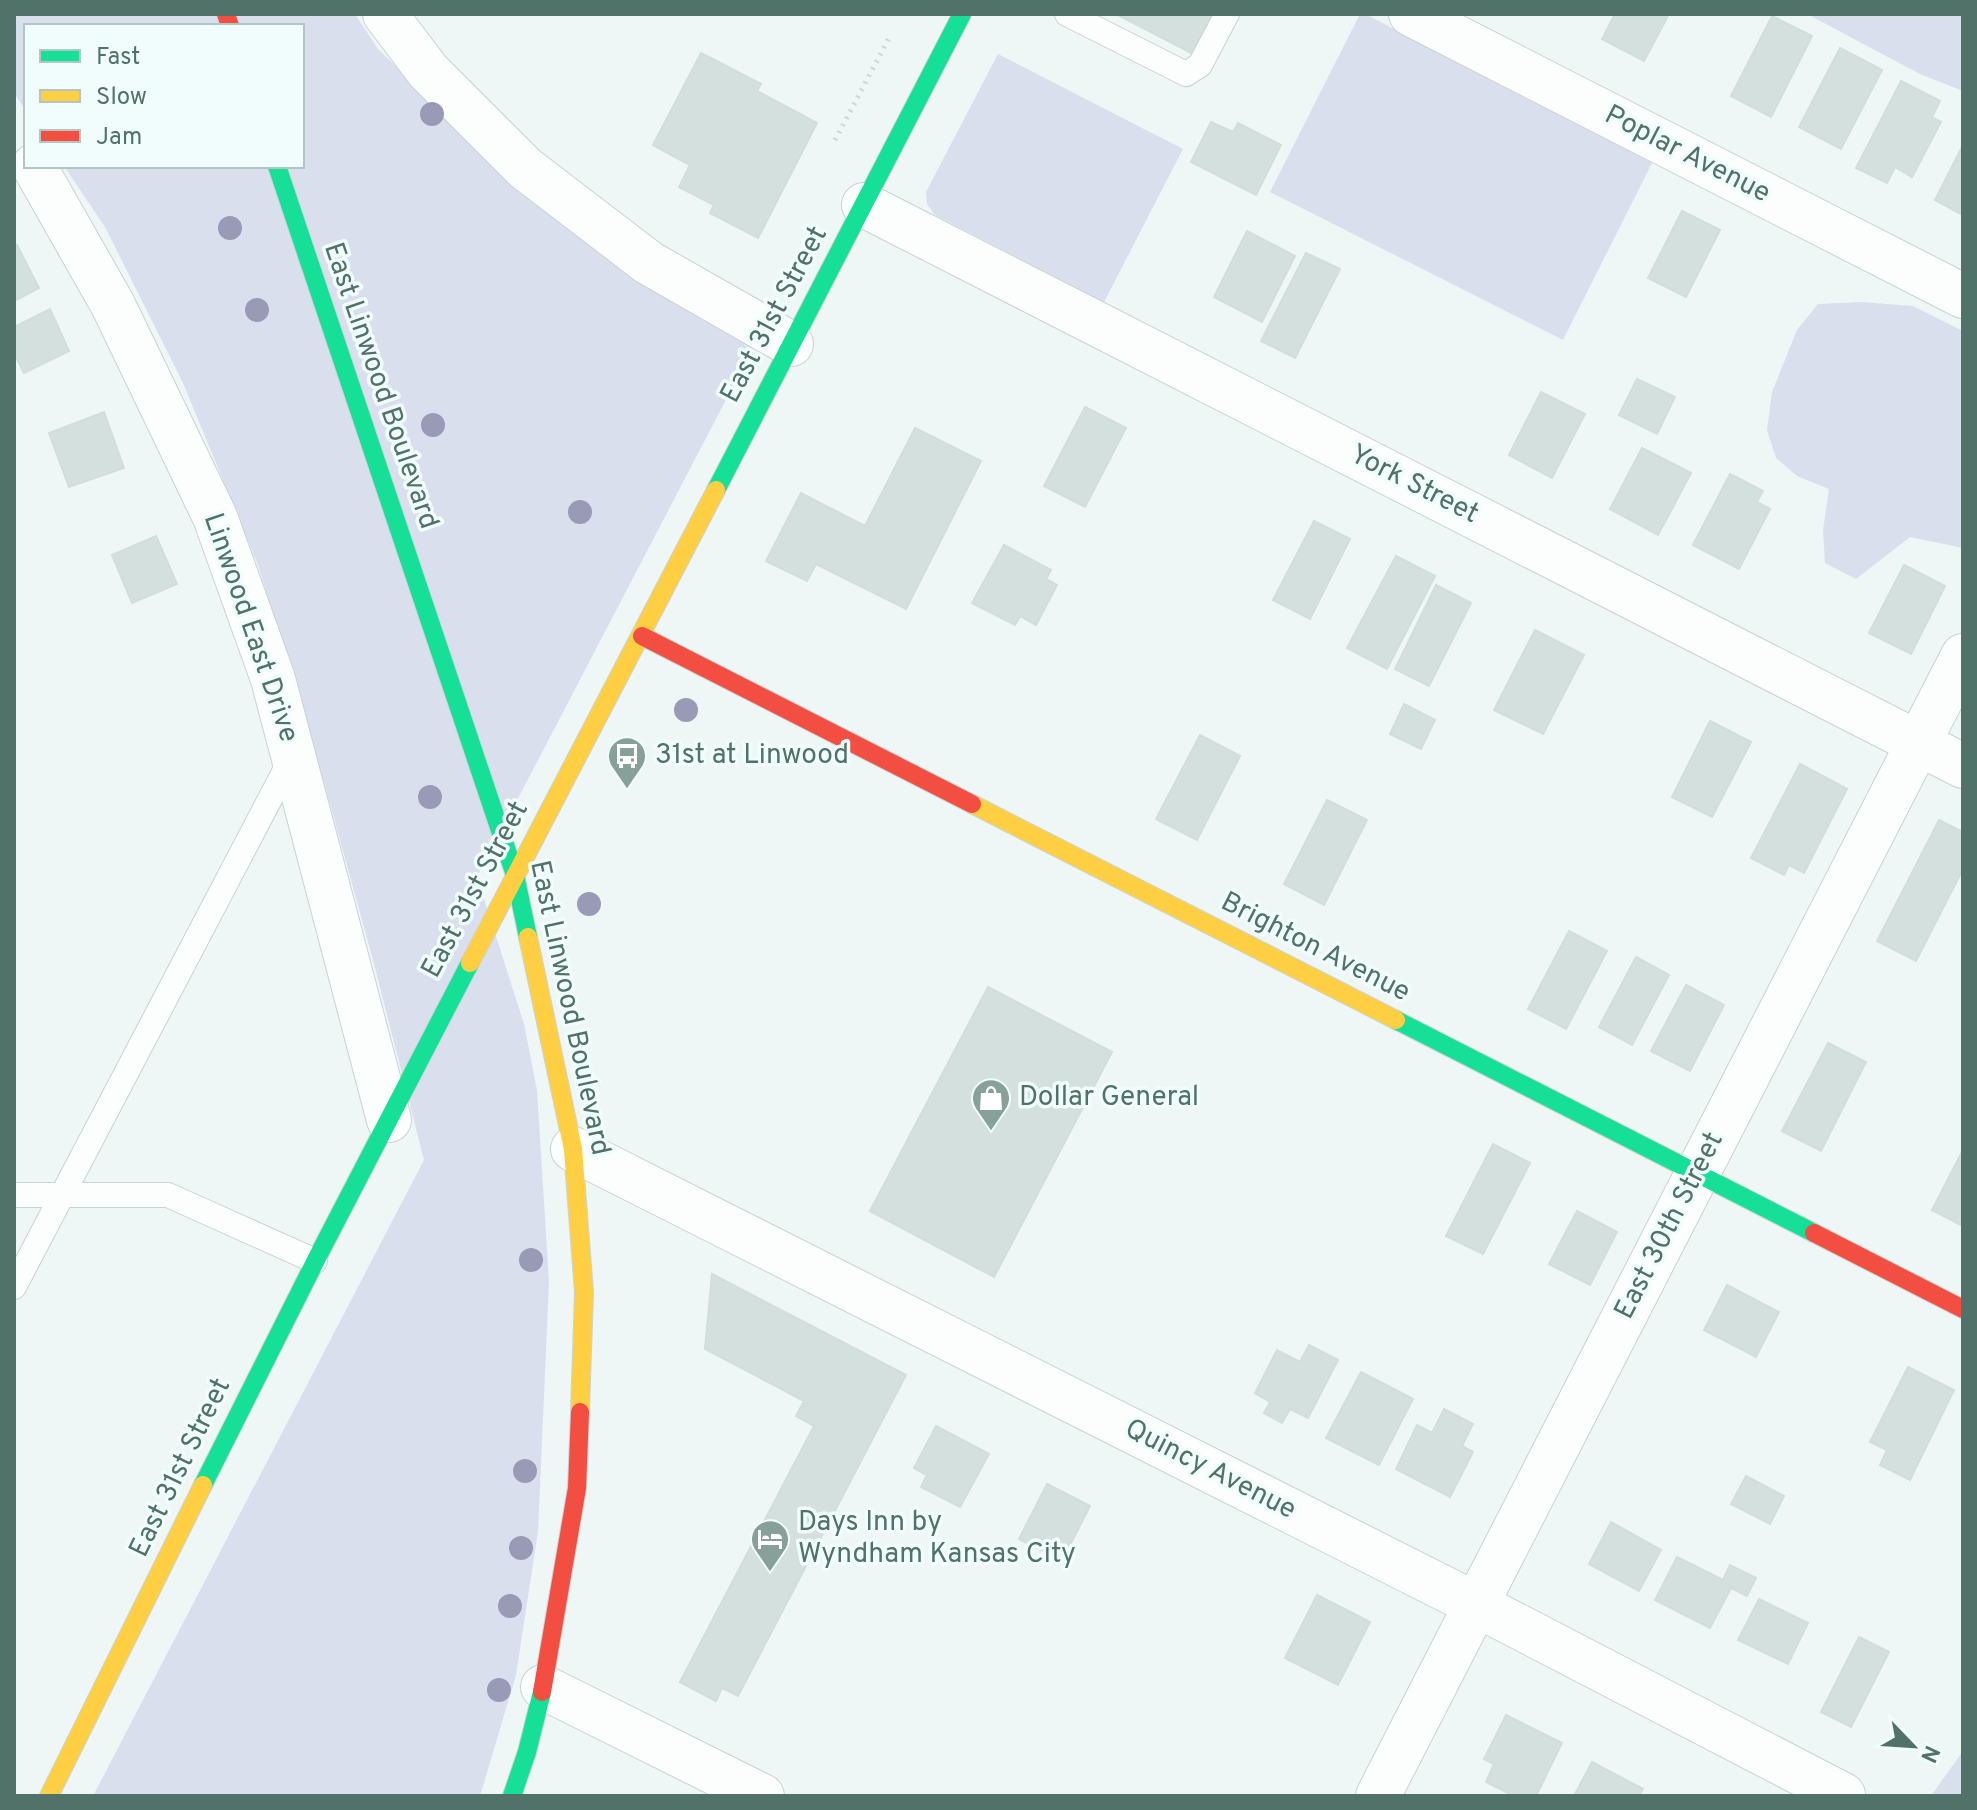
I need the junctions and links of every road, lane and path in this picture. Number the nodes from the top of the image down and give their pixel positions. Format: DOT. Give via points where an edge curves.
graph roads {
  1 [pos="385,14"];
  2 [pos="962,14"];
  3 [pos="1067,14"];
  4 [pos="1227,14"];
  5 [pos="1411,14"];
  6 [pos="889,38"];
  7 [pos="835,140"];
  8 [pos="35,168"];
  9 [pos="278,168"];
  10 [pos="864,205"];
  11 [pos="1963,296"];
  12 [pos="791,344"];
  13 [pos="642,636"];
  14 [pos="1963,656"];
  15 [pos="1918,743"];
  16 [pos="293,755"];
  17 [pos="1963,766"];
  18 [pos="515,875"];
  19 [pos="389,1120"];
  20 [pos="573,1149"];
  21 [pos="1697,1174"];
  22 [pos="14,1195"];
  23 [pos="63,1195"];
  24 [pos="315,1261"];
  25 [pos="14,1287"];
  26 [pos="1963,1309"];
  27 [pos="1477,1605"];
  28 [pos="543,1687"];
  29 [pos="1843,1795"];
  30 [pos="49,1796"];
  31 [pos="512,1796"];
  32 [pos="762,1796"];
  33 [pos="1378,1796"];
  1 -- 12 [label="street" via="428,71 525,168 649,263"];
  2 -- 10 [label="main road, East 31st Street"];
  3 -- 4 [label="lane" via="1186,74 1200,65"];
  5 -- 11 [label="street, Poplar Avenue"];
  6 -- 7 [label="path"];
  8 -- 16 [label="street, Linwood East Drive" via="113,305 215,517 273,679"];
  9 -- 18 [label="main road, East Linwood Boulevard"];
  10 -- 12 [label="main road, East 31st Street"];
  10 -- 15 [label="street, York Street"];
  12 -- 13 [label="main road, East 31st Street"];
  13 -- 18 [label="main road, East 31st Street"];
  13 -- 21 [label="main road, Brighton Avenue"];
  14 -- 15 [label="street, East 30th Street"];
  15 -- 17 [label="street, York Street"];
  15 -- 21 [label="street, East 30th Street"];
  16 -- 19 [label="street, Linwood East Drive"];
  16 -- 23 [label="lane"];
  18 -- 19 [label="main road, East 31st Street"];
  18 -- 20 [label="main road, East Linwood Boulevard"];
  19 -- 24 [label="main road, East 31st Street"];
  20 -- 27 [label="street, Quincy Avenue"];
  20 -- 28 [label="main road, East Linwood Boulevard" via="584,1292 577,1488"];
  21 -- 26 [label="main road, Brighton Avenue"];
  21 -- 27 [label="street, East 30th Street"];
  22 -- 23 [label="lane"];
  23 -- 24 [label="lane" via="168,1195"];
  23 -- 25 [label="lane"];
  24 -- 30 [label="main road, East 31st Street"];
  27 -- 29 [label="street, Quincy Avenue"];
  27 -- 33 [label="street, East 30th Street"];
  28 -- 31 [label="main road, East Linwood Boulevard"];
  28 -- 32 [label="street"];
}
